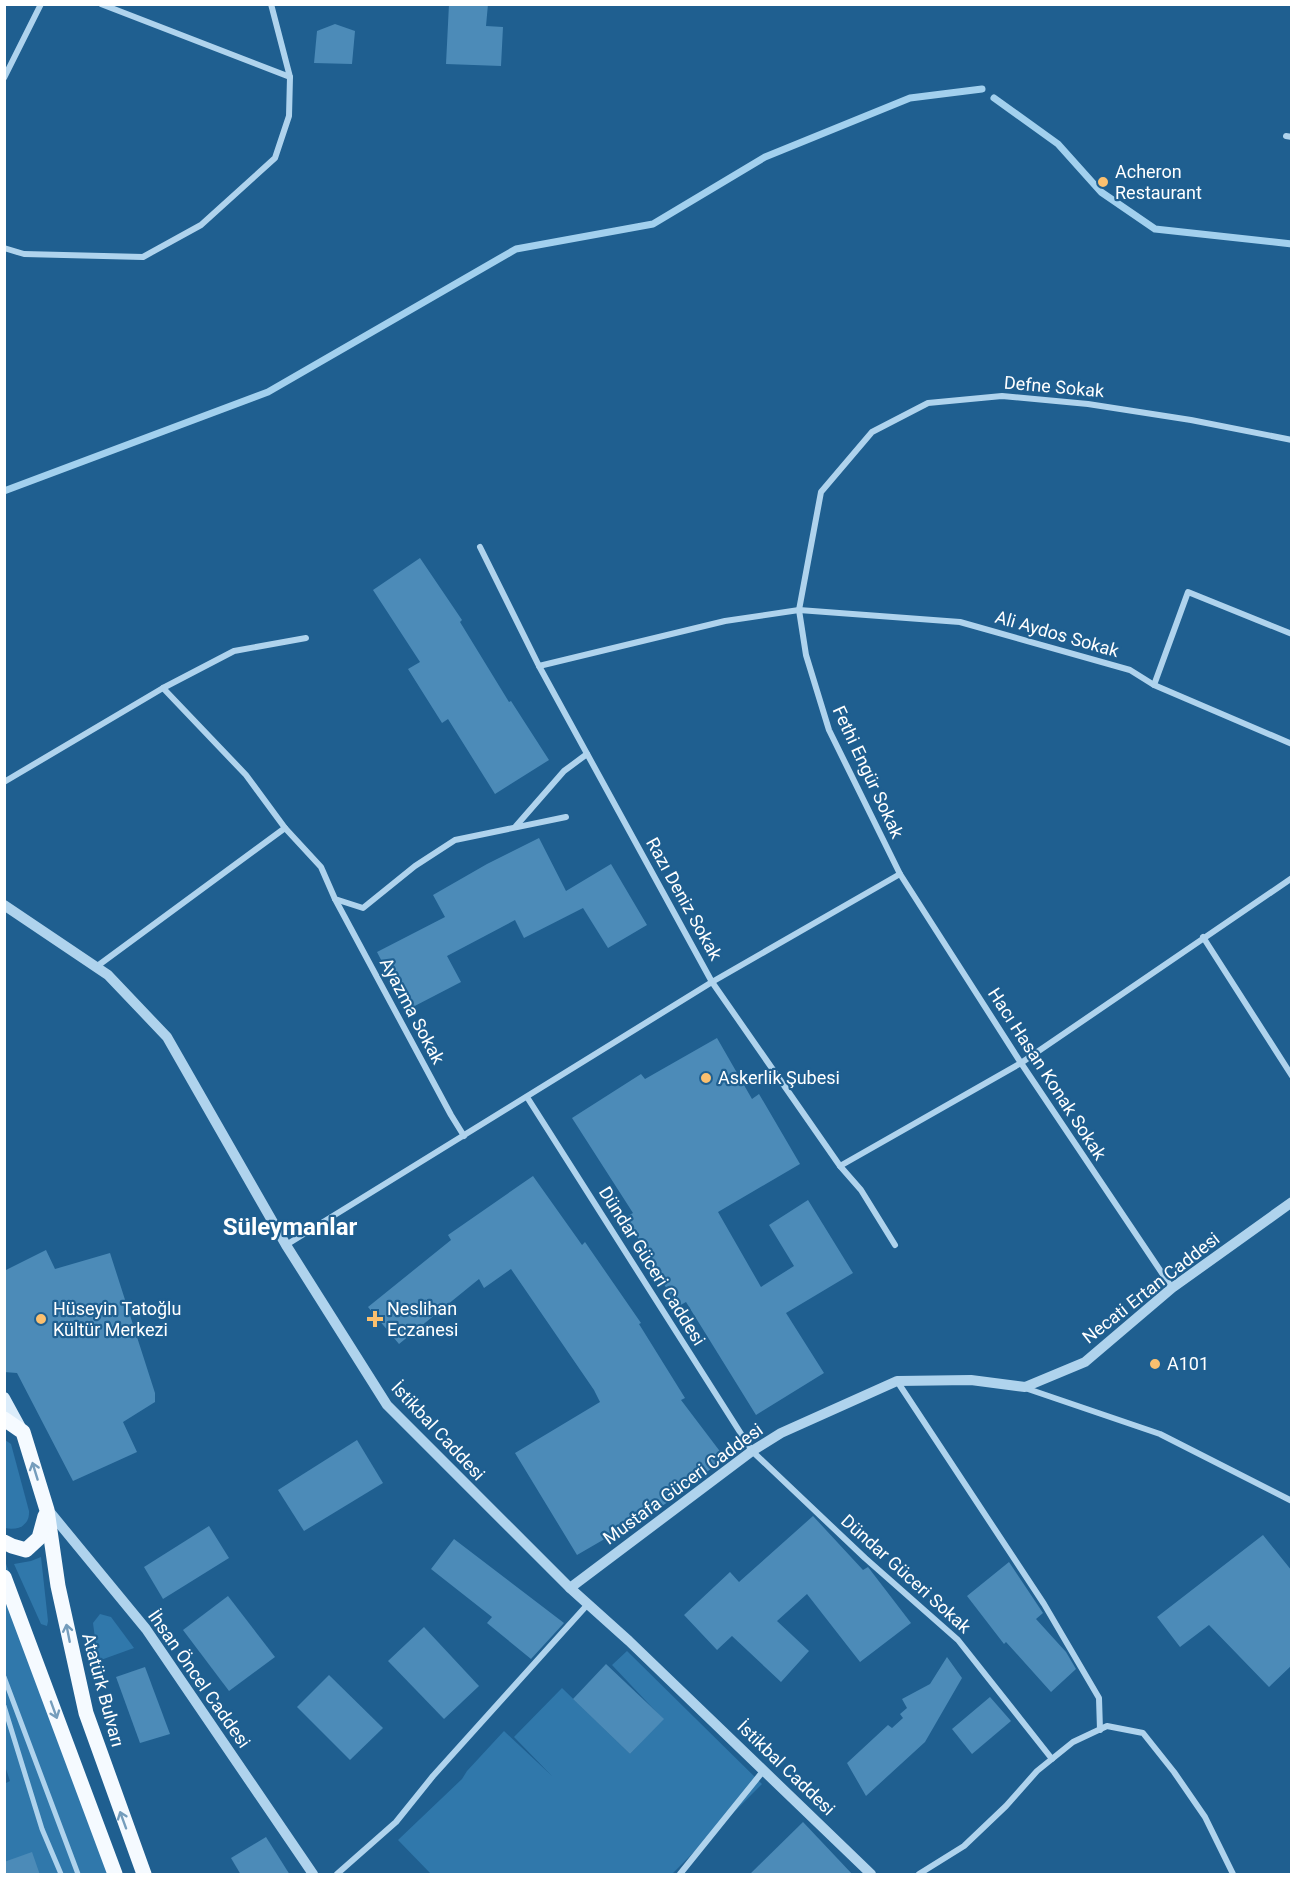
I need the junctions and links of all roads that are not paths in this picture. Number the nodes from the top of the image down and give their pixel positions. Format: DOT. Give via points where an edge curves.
graph roads {
  1 [pos="41,4"];
  2 [pos="101,4"];
  3 [pos="271,4"];
  4 [pos="290,77"];
  5 [pos="4,78"];
  6 [pos="4,249"];
  7 [pos="1292,440"];
  8 [pos="480,547"];
  9 [pos="799,610"];
  10 [pos="1292,634"];
  11 [pos="306,638"];
  12 [pos="539,666"];
  13 [pos="1154,685"];
  14 [pos="163,688"];
  15 [pos="1292,744"];
  16 [pos="587,754"];
  17 [pos="4,782"];
  18 [pos="566,817"];
  19 [pos="516,826"];
  20 [pos="285,828"];
  21 [pos="900,874"];
  22 [pos="1292,878"];
  23 [pos="335,899"];
  24 [pos="4,905"];
  25 [pos="1203,937"];
  26 [pos="96,967"];
  27 [pos="712,982"];
  28 [pos="1021,1063"];
  29 [pos="1292,1076"];
  30 [pos="527,1097"];
  31 [pos="464,1136"];
  32 [pos="840,1166"];
  33 [pos="1292,1202"];
  34 [pos="286,1245"];
  35 [pos="895,1245"];
  36 [pos="1172,1288"];
  37 [pos="897,1381"];
  38 [pos="1025,1388"];
  39 [pos="4,1398"];
  40 [pos="4,1419"];
  41 [pos="23,1432"];
  42 [pos="752,1451"];
  43 [pos="1292,1501"];
  44 [pos="47,1510"];
  45 [pos="4,1542"];
  46 [pos="4,1576"];
  47 [pos="570,1588"];
  48 [pos="588,1604"];
  49 [pos="4,1677"];
  50 [pos="4,1706"];
  51 [pos="1100,1730"];
  52 [pos="1052,1759"];
  53 [pos="764,1770"];
  54 [pos="61,1875"];
  55 [pos="78,1875"];
  56 [pos="115,1875"];
  57 [pos="144,1875"];
  58 [pos="313,1875"];
  59 [pos="337,1875"];
  60 [pos="680,1875"];
  61 [pos="872,1875"];
  62 [pos="919,1875"];
  63 [pos="1233,1875"];
  1 -- 5 [label="street"];
  2 -- 4 [label="street"];
  3 -- 4 [label="street"];
  4 -- 6 [label="street" via="289,116 275,158 201,225 143,257 24,254"];
  7 -- 9 [label="street, Defne Sokak" via="1088,404 1002,396 928,404 872,432 821,492"];
  8 -- 12 [label="street, Razı Deniz Sokak"];
  9 -- 12 [label="street, Ali Aydos Sokak" via="725,621"];
  9 -- 13 [label="street, Ali Aydos Sokak" via="960,622 1130,670"];
  9 -- 21 [label="street, Fethi Engür Sokak" via="806,655 828,730"];
  10 -- 13 [label="street" via="1188,592"];
  11 -- 14 [label="street" via="234,651"];
  12 -- 16 [label="street, Razı Deniz Sokak"];
  13 -- 15 [label="street, Ali Aydos Sokak"];
  14 -- 17 [label="street"];
  14 -- 20 [label="street, Ayazma Sokak" via="246,775"];
  16 -- 19 [label="street" via="564,771"];
  16 -- 27 [label="street, Razı Deniz Sokak"];
  18 -- 19 [label="street"];
  19 -- 23 [label="street" via="455,840 363,908"];
  20 -- 23 [label="street, Ayazma Sokak" via="321,867"];
  20 -- 26 [label="street"];
  21 -- 27 [label="street"];
  21 -- 28 [label="street, Hacı Hasan Konak Sokak"];
  22 -- 25 [label="street"];
  23 -- 31 [label="street, Ayazma Sokak"];
  24 -- 26 [label="street, İstikbal Caddesi"];
  25 -- 28 [label="street"];
  25 -- 29 [label="street"];
  26 -- 34 [label="street, İstikbal Caddesi" via="167,1037"];
  27 -- 30 [label="street"];
  27 -- 32 [label="street, Razı Deniz Sokak"];
  28 -- 32 [label="street"];
  28 -- 36 [label="street, Hacı Hasan Konak Sokak"];
  30 -- 31 [label="street"];
  30 -- 42 [label="street, Dündar Güceri Caddesi"];
  31 -- 34 [label="street"];
  32 -- 35 [label="street, Razı Deniz Sokak" via="861,1190"];
  33 -- 36 [label="street, Necati Ertan Caddesi"];
  34 -- 47 [label="street, İstikbal Caddesi" via="387,1405"];
  36 -- 38 [label="street, Necati Ertan Caddesi" via="1085,1362"];
  37 -- 38 [label="street, Mustafa Güceri Caddesi" via="971,1380"];
  37 -- 42 [label="street, Mustafa Güceri Caddesi" via="781,1433"];
  37 -- 51 [label="street" via="1044,1604 1099,1698"];
  38 -- 43 [label="street, Mustafa Güceri Caddesi" via="1160,1434"];
  39 -- 41 [label="main road"];
  40 -- 41 [label="main road"];
  44 -- 41 [label="main road, Atatürk Bulvarı, one-way"];
  42 -- 47 [label="street, Mustafa Güceri Caddesi"];
  42 -- 52 [label="street, Dündar Güceri Sokak" via="958,1640"];
  44 -- 45 [label="main road" via="39,1538 26,1550"];
  57 -- 44 [label="main road, Atatürk Bulvarı, one-way" via="86,1713 58,1586"];
  44 -- 58 [label="street, İhsan Öncel Caddesi" via="146,1629"];
  46 -- 56 [label="main road, one-way"];
  47 -- 48 [label="street, İstikbal Caddesi"];
  48 -- 53 [label="street, İstikbal Caddesi"];
  48 -- 59 [label="street" via="396,1822"];
  49 -- 55 [label="street"];
  50 -- 54 [label="street" via="42,1829"];
  51 -- 52 [label="street" via="1073,1742"];
  51 -- 63 [label="street" via="1107,1726 1143,1733 1205,1817"];
  52 -- 62 [label="street" via="964,1846"];
  53 -- 60 [label="street"];
  53 -- 61 [label="street, İstikbal Caddesi"];
}
